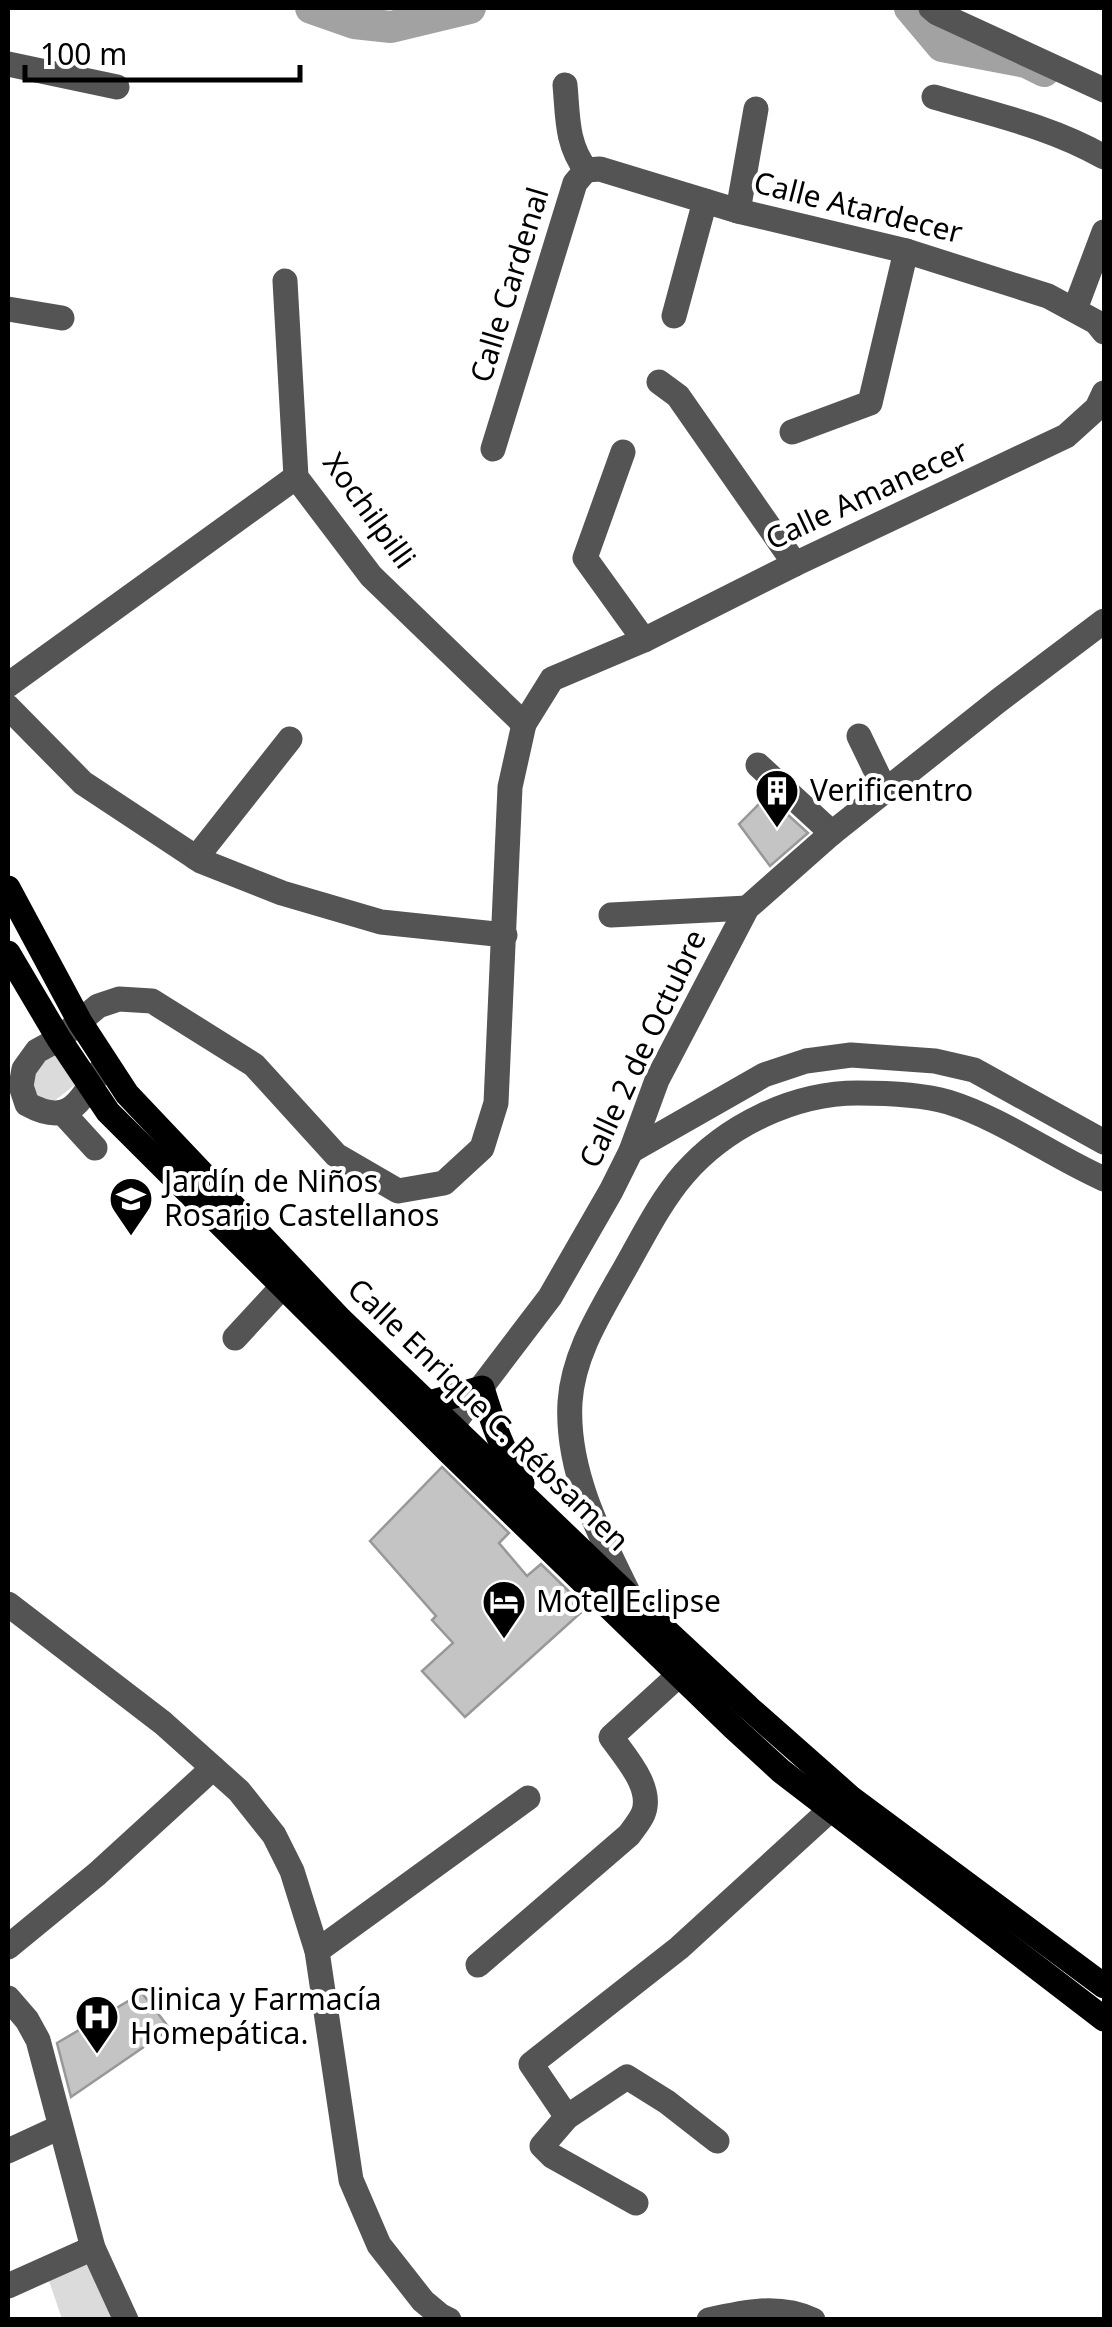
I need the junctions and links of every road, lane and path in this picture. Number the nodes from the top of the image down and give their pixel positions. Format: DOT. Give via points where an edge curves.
graph roads {
  1 [pos="936,9"];
  2 [pos="8,64"];
  3 [pos="566,85"];
  4 [pos="117,87"];
  5 [pos="1104,90"];
  6 [pos="934,98"];
  7 [pos="756,109"];
  8 [pos="1104,157"];
  9 [pos="586,170"];
  10 [pos="705,201"];
  11 [pos="738,211"];
  12 [pos="1104,232"];
  13 [pos="906,251"];
  14 [pos="284,281"];
  15 [pos="8,309"];
  16 [pos="1074,310"];
  17 [pos="674,316"];
  18 [pos="62,318"];
  19 [pos="1104,332"];
  20 [pos="659,382"];
  21 [pos="1104,393"];
  22 [pos="792,432"];
  23 [pos="494,450"];
  24 [pos="623,452"];
  25 [pos="296,477"];
  26 [pos="795,564"];
  27 [pos="1104,621"];
  28 [pos="644,640"];
  29 [pos="8,685"];
  30 [pos="8,707"];
  31 [pos="524,724"];
  32 [pos="859,736"];
  33 [pos="290,739"];
  34 [pos="758,765"];
  35 [pos="886,792"];
  36 [pos="832,833"];
  37 [pos="196,858"];
  38 [pos="8,888"];
  39 [pos="747,908"];
  40 [pos="611,915"];
  41 [pos="505,935"];
  42 [pos="8,954"];
  43 [pos="80,1022"];
  44 [pos="58,1039"];
  45 [pos="105,1064"];
  46 [pos="657,1080"];
  47 [pos="90,1086"];
  48 [pos="63,1113"];
  49 [pos="687,1120"];
  50 [pos="1104,1142"];
  51 [pos="95,1148"];
  52 [pos="630,1151"];
  53 [pos="1104,1179"];
  54 [pos="282,1286"];
  55 [pos="235,1338"];
  56 [pos="482,1388"];
  57 [pos="429,1403"];
  58 [pos="450,1439"];
  59 [pos="535,1504"];
  60 [pos="631,1598"];
  61 [pos="8,1604"];
  62 [pos="680,1674"];
  63 [pos="213,1768"];
  64 [pos="528,1798"];
  65 [pos="830,1810"];
  66 [pos="8,1947"];
  67 [pos="317,1951"];
  68 [pos="478,1964"];
  69 [pos="1104,1986"];
  70 [pos="8,1998"];
  71 [pos="1104,2019"];
  72 [pos="567,2117"];
  73 [pos="60,2127"];
  74 [pos="717,2142"];
  75 [pos="8,2151"];
  76 [pos="636,2203"];
  77 [pos="94,2248"];
  78 [pos="8,2286"];
  79 [pos="126,2320"];
  80 [pos="449,2320"];
  81 [pos="709,2320"];
  82 [pos="813,2320"];
  1 -- 5 [label="street"];
  2 -- 4 [label="street"];
  3 -- 9 [label="street, Calle Cardenal" via="568,130"];
  6 -- 8 [label="street" via="1080,143"];
  7 -- 11 [label="street"];
  9 -- 10 [label="street, Calle Atardecer"];
  9 -- 23 [label="street, Calle Cardenal" via="575,183"];
  10 -- 11 [label="street, Calle Atardecer"];
  10 -- 17 [label="street"];
  11 -- 13 [label="street, Calle Atardecer"];
  12 -- 16 [label="street"];
  13 -- 16 [label="street, Calle Atardecer"];
  13 -- 22 [label="street" via="870,403"];
  14 -- 25 [label="street, Xochilpilli"];
  15 -- 18 [label="street"];
  16 -- 19 [label="street, Calle Atardecer"];
  20 -- 26 [label="street" via="678,396"];
  21 -- 26 [label="street, Calle Amanecer" via="1066,436"];
  24 -- 28 [label="street" via="585,558"];
  25 -- 29 [label="street"];
  25 -- 31 [label="street, Xochilpilli" via="371,576"];
  26 -- 28 [label="street, Calle Amanecer"];
  27 -- 35 [label="street, Calle 2 de Octubre"];
  28 -- 31 [label="street, Calle Amanecer" via="552,679"];
  30 -- 37 [label="street" via="83,783"];
  31 -- 41 [label="street, Calle Amanecer" via="510,786"];
  32 -- 35 [label="street"];
  33 -- 37 [label="street"];
  34 -- 36 [label="street"];
  35 -- 36 [label="street, Calle 2 de Octubre"];
  36 -- 39 [label="street, Calle 2 de Octubre"];
  37 -- 41 [label="street" via="381,922"];
  38 -- 43 [label="main road, Calle Enrique C. Rébsamen"];
  39 -- 40 [label="street"];
  39 -- 46 [label="street, Calle 2 de Octubre"];
  41 -- 43 [label="street, Calle Amanecer" via="496,1103 482,1148 444,1183 398,1190 336,1155 254,1064 152,1001 98,1006"];
  42 -- 44 [label="main road, Calle Enrique C. Rébsamen"];
  43 -- 44 [label="street"];
  43 -- 45 [label="main road, Calle Enrique C. Rébsamen"];
  44 -- 47 [label="main road, Calle Enrique C. Rébsamen"];
  44 -- 48 [label="street" via="37,1051 21,1086 28,1104 46,1114"];
  45 -- 47 [label="street"];
  45 -- 57 [label="main road, Calle Enrique C. Rébsamen" via="297,1275"];
  46 -- 49 [label="street"];
  46 -- 52 [label="street, Calle 2 de Octubre"];
  47 -- 48 [label="street"];
  47 -- 54 [label="main road, Calle Enrique C. Rébsamen" via="108,1112"];
  48 -- 51 [label="street"];
  49 -- 50 [label="street" via="764,1075 806,1060 851,1055 974,1070"];
  49 -- 52 [label="street"];
  52 -- 56 [label="street, Calle 2 de Octubre" via="550,1297"];
  53 -- 60 [label="street" via="972,1111 905,1095 819,1096 752,1121 706,1151 664,1201 595,1321 578,1358 570,1400 571,1438 594,1522"];
  54 -- 55 [label="street"];
  54 -- 58 [label="main road, Calle Enrique C. Rébsamen"];
  56 -- 57 [label="main road"];
  56 -- 58 [label="street, Calle 2 de Octubre"];
  56 -- 59 [label="main road" via="512,1468"];
  57 -- 58 [label="main road, Calle Enrique C. Rébsamen"];
  58 -- 59 [label="main road, Calle Enrique C. Rébsamen"];
  58 -- 62 [label="main road, Calle Enrique C. Rébsamen"];
  59 -- 60 [label="main road, Calle Enrique C. Rébsamen"];
  60 -- 69 [label="main road, Calle Enrique C. Rébsamen" via="851,1798"];
  61 -- 63 [label="street"];
  62 -- 65 [label="main road, Calle Enrique C. Rébsamen"];
  62 -- 68 [label="street" via="611,1737 644,1791 642,1815 629,1835"];
  63 -- 66 [label="street"];
  63 -- 67 [label="street" via="274,1835"];
  64 -- 67 [label="street"];
  65 -- 71 [label="main road, Calle Enrique C. Rébsamen"];
  65 -- 72 [label="street" via="679,1948 531,2064"];
  67 -- 80 [label="street" via="351,2180 379,2245 422,2301"];
  70 -- 73 [label="street" via="38,2040"];
  72 -- 74 [label="street" via="627,2077"];
  72 -- 76 [label="street" via="542,2146"];
  73 -- 75 [label="street"];
  73 -- 77 [label="street"];
  77 -- 78 [label="street"];
  77 -- 79 [label="street"];
  81 -- 82 [label="street" via="770,2310"];
}
